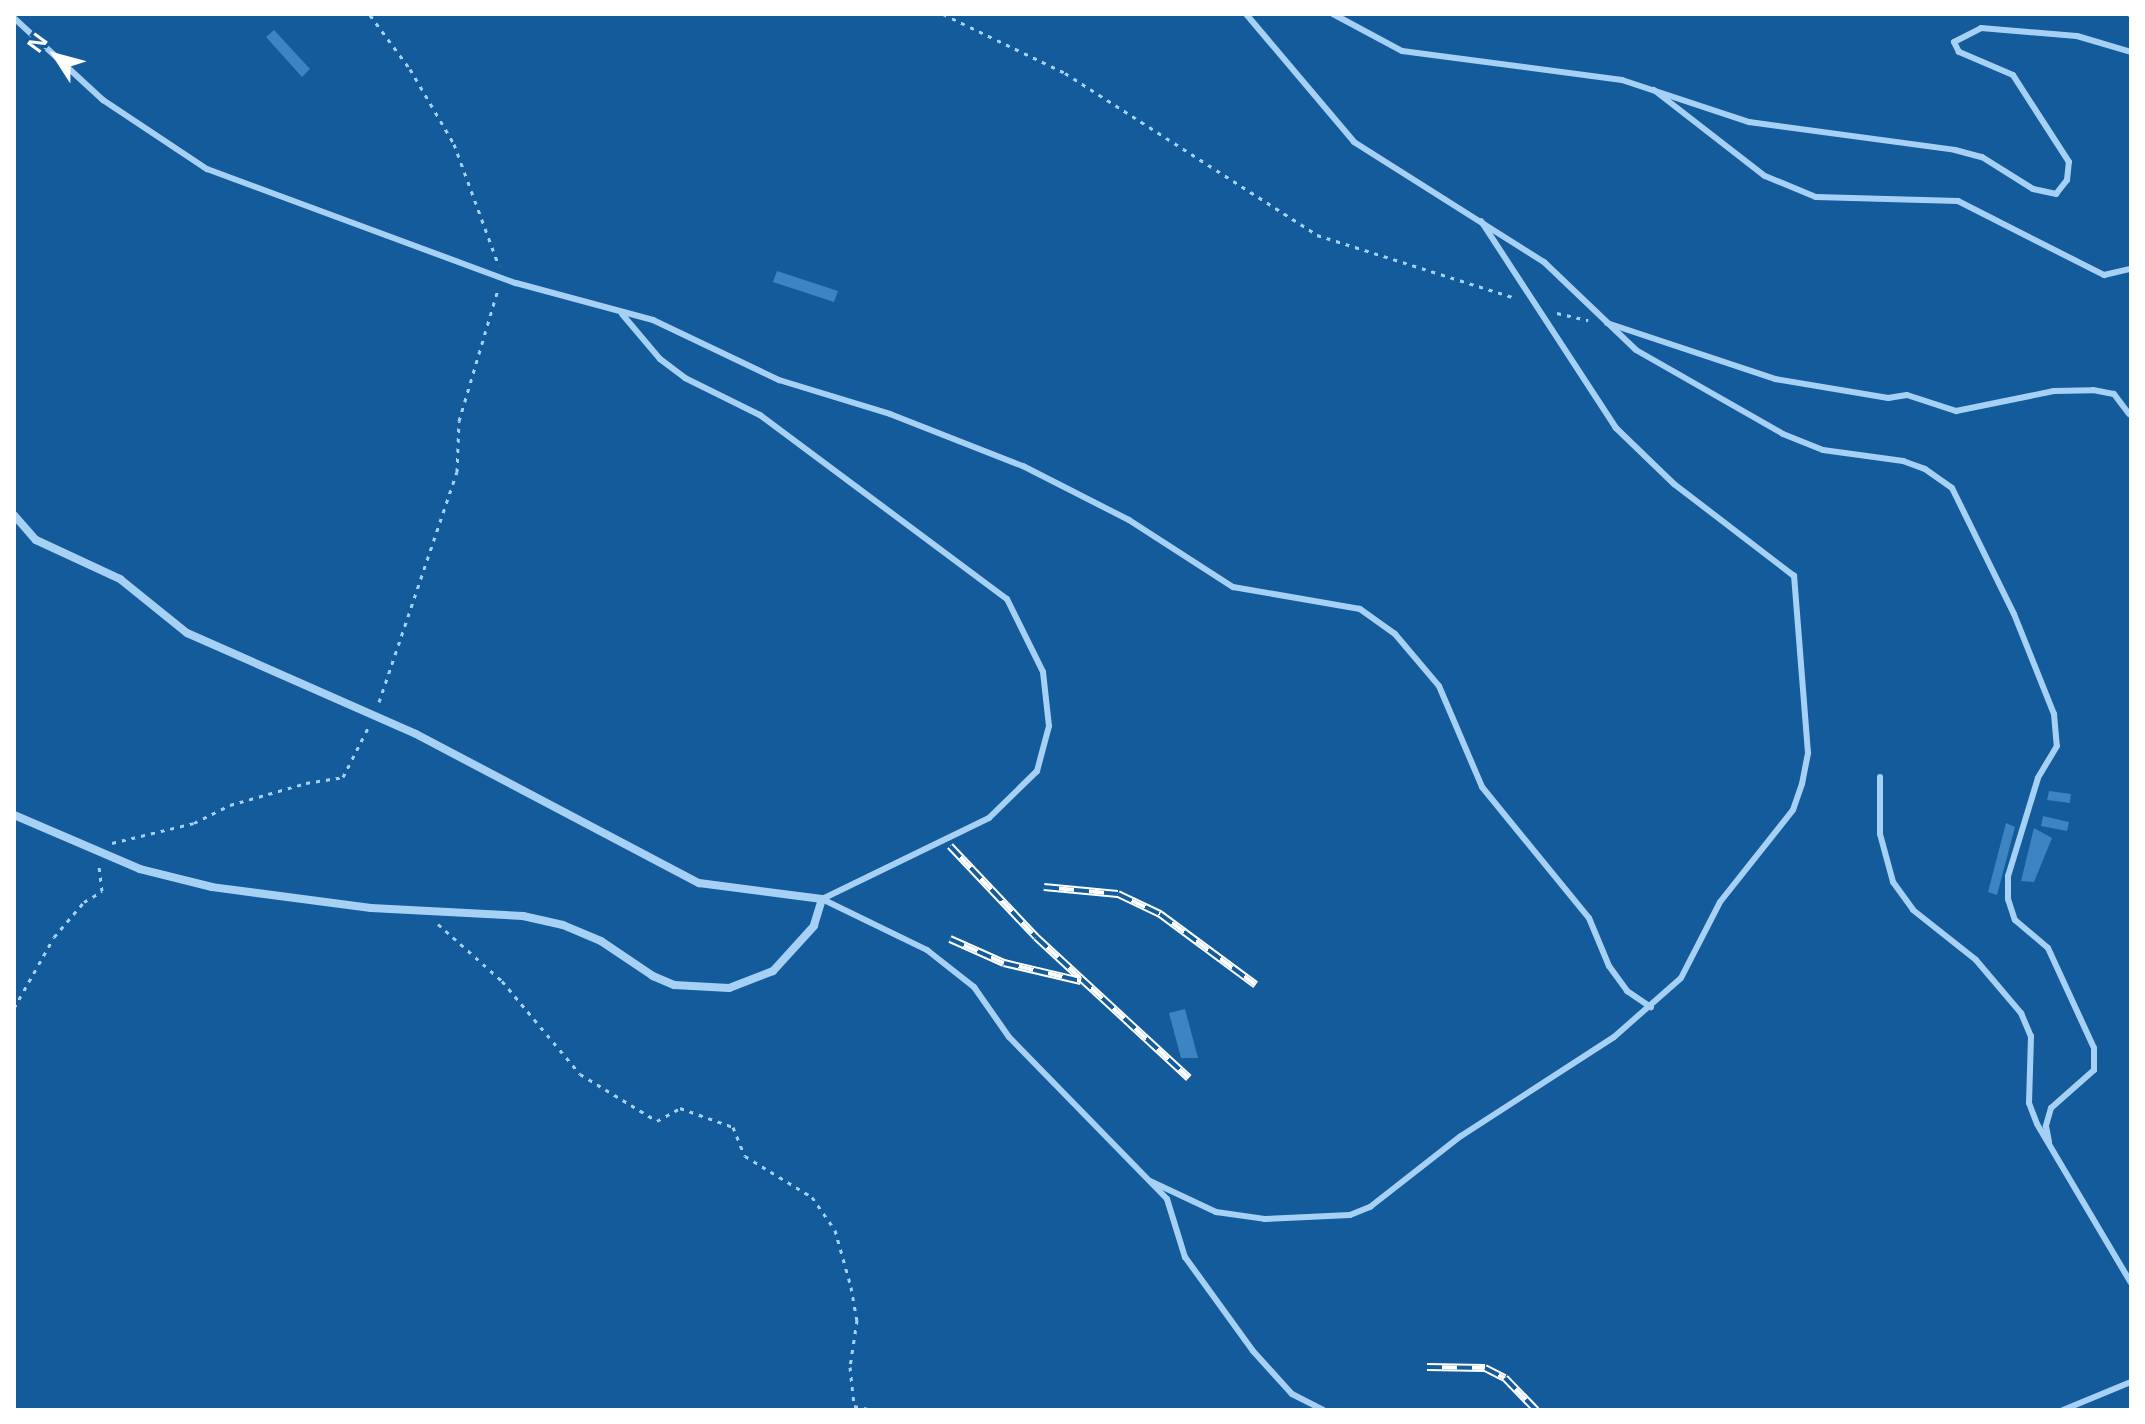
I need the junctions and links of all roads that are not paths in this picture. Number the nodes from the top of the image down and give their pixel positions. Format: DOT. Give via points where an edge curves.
graph roads {
  1 [pos="1246,14"];
  2 [pos="1333,14"];
  3 [pos="14,18"];
  4 [pos="2131,52"];
  5 [pos="1648,85"];
  6 [pos="1476,215"];
  7 [pos="2131,269"];
  8 [pos="621,313"];
  9 [pos="1602,321"];
  10 [pos="2129,414"];
  11 [pos="14,515"];
  12 [pos="1880,777"];
  13 [pos="14,815"];
  14 [pos="822,899"];
  15 [pos="1651,1007"];
  16 [pos="2049,1142"];
  17 [pos="1150,1181"];
  18 [pos="2131,1283"];
  19 [pos="2131,1382"];
  20 [pos="1323,1410"];
  21 [pos="2063,1410"];
  1 -- 6 [label="lane" via="1354,142"];
  2 -- 5 [label="lane" via="1402,51"];
  3 -- 8 [label="lane" via="103,100 207,169 500,277"];
  4 -- 5 [label="lane" via="2077,36 1981,28 1954,42 1959,52 2013,75 2069,162 2067,180 2056,194 2033,189 1982,157 1749,122"];
  5 -- 7 [label="lane" via="1765,176 1816,197 1958,201 2104,275"];
  6 -- 9 [label="lane" via="1544,262"];
  6 -- 15 [label="lane" via="1509,257 1616,428 1674,484 1780,561 1794,576 1798,591 1808,753 1793,810 1720,902 1681,978"];
  8 -- 14 [label="lane" via="660,359 685,378 760,415 1007,599 1043,672 1049,726 1037,771 989,818"];
  8 -- 15 [label="lane" via="653,320 779,380 890,414 1023,466 1129,520 1233,587 1360,609 1395,634 1439,686 1482,787 1589,918 1609,966 1627,991"];
  9 -- 10 [label="lane" via="1775,379 1888,398 1907,395 1956,411 2054,391 2093,390 2114,394"];
  9 -- 16 [label="lane" via="1672,374 1783,434 1823,450 1925,469 1940,477 1960,502 2054,714 2057,746 2038,778 2008,876 2008,899 2015,920 2048,948 2094,1048 2094,1070 2051,1108"];
  11 -- 14 [label="street" via="36,540 120,579 187,633 416,734 699,883"];
  12 -- 16 [label="lane" via="1880,834 1893,882 1913,910 1976,960 2021,1013 2031,1036 2029,1103"];
  13 -- 14 [label="street" via="140,869 212,887 423,911 523,916 601,941 663,981 729,988 773,971 814,926"];
  14 -- 17 [label="lane" via="927,950 974,987 1009,1037"];
  15 -- 17 [label="lane" via="1614,1037 1461,1136 1370,1207 1350,1215 1265,1219 1216,1212"];
  16 -- 18 [label="lane"];
  17 -- 20 [label="lane" via="1167,1199 1185,1257 1220,1308 1292,1394"];
  19 -- 21 [label="lane"];
}
